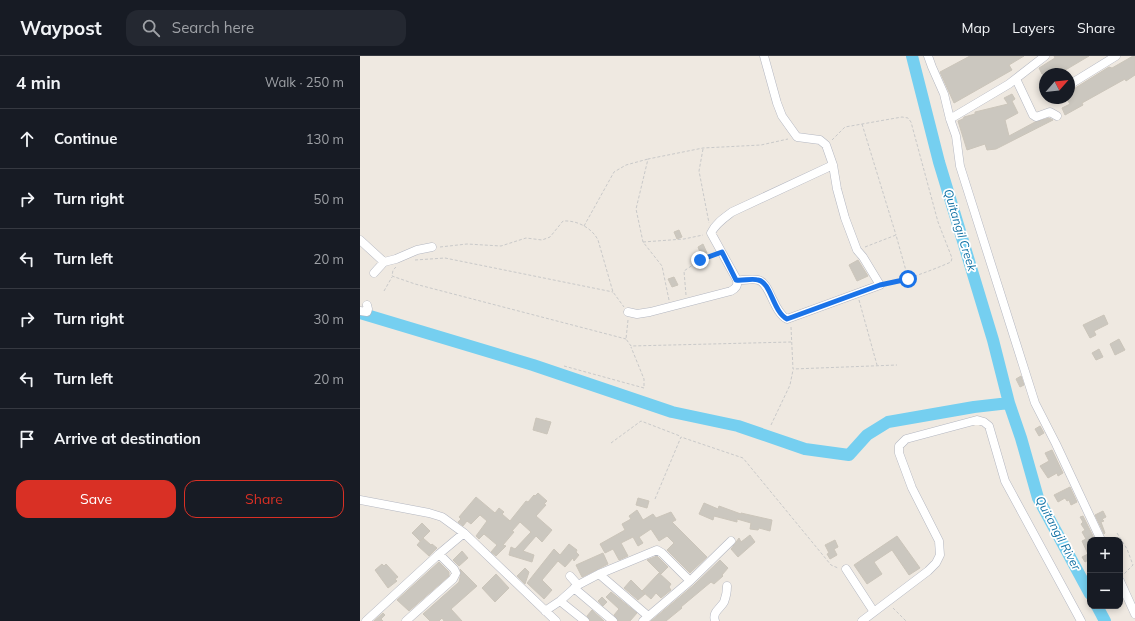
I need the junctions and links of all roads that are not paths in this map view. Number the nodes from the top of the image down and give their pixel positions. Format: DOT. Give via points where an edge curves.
graph roads {
  1 [pos="764,56"];
  2 [pos="928,56"];
  3 [pos="1045,56"];
  4 [pos="1116,56"];
  5 [pos="1016,79"];
  6 [pos="1075,81"];
  7 [pos="1056,116"];
  8 [pos="950,119"];
  9 [pos="833,165"];
  10 [pos="360,240"];
  11 [pos="432,247"];
  12 [pos="384,262"];
  13 [pos="374,273"];
  14 [pos="736,280"];
  15 [pos="368,305"];
  16 [pos="360,311"];
  17 [pos="628,312"];
  18 [pos="360,500"];
  19 [pos="464,533"];
  20 [pos="1100,537"];
  21 [pos="731,541"];
  22 [pos="439,554"];
  23 [pos="846,569"];
  24 [pos="599,574"];
  25 [pos="570,576"];
  26 [pos="690,581"];
  27 [pos="1123,581"];
  28 [pos="576,586"];
  29 [pos="728,586"];
  30 [pos="560,601"];
  31 [pos="545,611"];
  32 [pos="874,612"];
  33 [pos="1135,614"];
  34 [pos="645,619"];
  35 [pos="366,621"];
  36 [pos="406,621"];
  37 [pos="556,621"];
  38 [pos="585,621"];
  39 [pos="613,621"];
  40 [pos="715,621"];
  41 [pos="862,621"];
  42 [pos="1081,621"];
  1 -- 9 [label="street" via="782,116 797,137 820,140 826,145"];
  2 -- 8 [label="street" via="944,94"];
  3 -- 5 [label="street"];
  4 -- 6 [label="street"];
  5 -- 7 [label="street" via="1033,115 1039,117 1050,112"];
  5 -- 8 [label="street"];
  8 -- 20 [label="street" via="956,136 960,166 1035,403"];
  9 -- 14 [label="street" via="732,212 718,223 711,233"];
  9 -- 14 [label="street" via="845,218 857,250 880,285 787,319 779,313 761,280"];
  10 -- 12 [label="street"];
  11 -- 12 [label="street"];
  12 -- 13 [label="street"];
  14 -- 17 [label="street" via="736,288 731,291 637,314"];
  15 -- 16 [label="street" via="367,312"];
  18 -- 19 [label="street" via="442,517"];
  19 -- 22 [label="street"];
  19 -- 31 [label="street"];
  21 -- 26 [label="street"];
  22 -- 35 [label="street"];
  22 -- 36 [label="street" via="456,573 454,579"];
  23 -- 32 [label="street"];
  24 -- 26 [label="street" via="657,550"];
  24 -- 28 [label="street"];
  24 -- 34 [label="street"];
  25 -- 28 [label="street"];
  26 -- 34 [label="street"];
  27 -- 33 [label="street"];
  28 -- 30 [label="street"];
  28 -- 39 [label="street"];
  29 -- 40 [label="street" via="724,602 715,613"];
  30 -- 31 [label="street"];
  30 -- 38 [label="street"];
  31 -- 37 [label="street"];
  32 -- 41 [label="street"];
  32 -- 42 [label="street" via="928,571 940,555 939,541 912,488 899,453 899,446 906,439 976,420 989,426 1005,481"];
}
